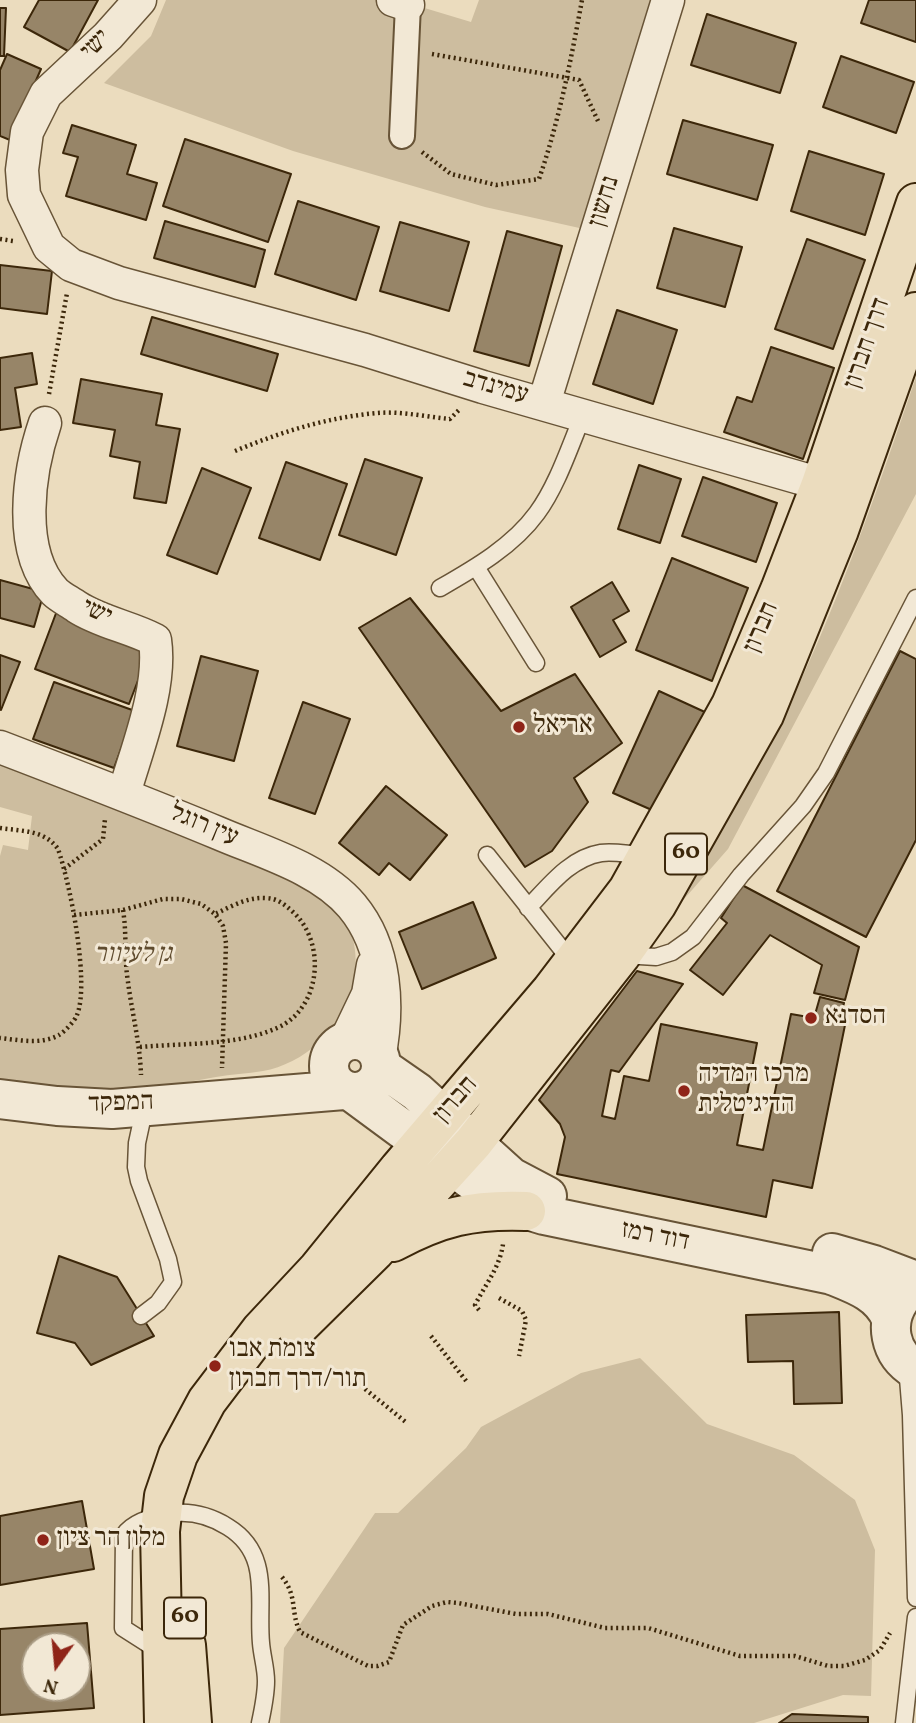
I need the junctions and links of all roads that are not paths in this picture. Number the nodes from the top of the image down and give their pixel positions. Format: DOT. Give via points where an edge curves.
graph roads {
  1 [pos="668,0"];
  2 [pos="135,2"];
  3 [pos="400,3"];
  4 [pos="402,136"];
  5 [pos="916,203"];
  6 [pos="120,283"];
  7 [pos="916,312"];
  8 [pos="544,403"];
  9 [pos="583,415"];
  10 [pos="45,423"];
  11 [pos="821,484"];
  12 [pos="839,530"];
  13 [pos="476,567"];
  14 [pos="440,587"];
  15 [pos="916,598"];
  16 [pos="536,663"];
  17 [pos="0,747"];
  18 [pos="124,794"];
  19 [pos="487,855"];
  20 [pos="647,855"];
  21 [pos="528,908"];
  22 [pos="374,949"];
  23 [pos="621,955"];
  24 [pos="573,964"];
  25 [pos="380,1063"];
  26 [pos="342,1071"];
  27 [pos="143,1095"];
  28 [pos="0,1099"];
  29 [pos="433,1130"];
  30 [pos="462,1155"];
  31 [pos="526,1210"];
  32 [pos="375,1251"];
  33 [pos="916,1284"];
  34 [pos="141,1316"];
  35 [pos="891,1318"];
  36 [pos="911,1366"];
  37 [pos="174,1514"];
  38 [pos="916,1598"];
  39 [pos="916,1618"];
  40 [pos="171,1723"];
  41 [pos="260,1723"];
  42 [pos="904,1723"];
  1 -- 8 [label="street, נחשון"];
  2 -- 6 [label="street, ישי" via="46,94 27,132 22,170 24,195 48,247 71,265"];
  3 -- 4 [label="street" via="405,50"];
  5 -- 11 [label="highway, דרך חברון / 60"];
  6 -- 8 [label="street, עמינדב"];
  7 -- 12 [label="highway, דרך חברון / 60"];
  8 -- 9 [label="street, עמינדב"];
  9 -- 11 [label="street, עמינדב"];
  9 -- 13 [label="lane" via="538,512 515,538"];
  10 -- 18 [label="street, ישי" via="31,474 28,527 40,569 55,592 79,609 155,640 158,658 148,710"];
  11 -- 12 [label="street" via="832,502"];
  11 -- 20 [label="highway, חברון / 60" via="731,705"];
  12 -- 23 [label="highway, חברון / 60" via="764,715 657,904"];
  13 -- 14 [label="lane"];
  13 -- 16 [label="lane"];
  15 -- 23 [label="lane" via="826,773 803,806 693,937 656,957"];
  17 -- 18 [label="street, עין רוגל"];
  18 -- 22 [label="street, עין רוגל" via="310,874 352,906"];
  19 -- 21 [label="lane"];
  20 -- 21 [label="lane" via="602,853 583,859 563,872"];
  20 -- 24 [label="highway, חברון / 60" via="628,890"];
  21 -- 24 [label="lane"];
  22 -- 25 [label="street, עין רוגל" via="385,1006"];
  22 -- 26 [label="street" via="368,994"];
  23 -- 30 [label="highway, חברון / 60"];
  24 -- 29 [label="highway, חברון / 60"];
  25 -- 26 [label="street, המפקד" via="379,1075 369,1088"];
  25 -- 29 [label="street" via="417,1092"];
  26 -- 27 [label="street, המפקד" via="243,1097"];
  26 -- 29 [label="street"];
  27 -- 28 [label="street, המפקד" via="112,1109"];
  27 -- 34 [label="lane" via="136,1167 173,1282"];
  29 -- 30 [label="street, דוד רמז"];
  29 -- 37 [label="highway, חברון / 60" via="261,1330 207,1401 178,1455 164,1496"];
  30 -- 31 [label="street, דוד רמז" via="493,1196"];
  30 -- 32 [label="highway, חברון / 60"];
  30 -- 33 [label="street, דוד רמז" via="551,1197 821,1251 874,1265"];
  31 -- 32 [label="highway" via="494,1209 449,1217"];
  31 -- 35 [label="street, דוד רמז" via="832,1275 872,1293"];
  32 -- 37 [label="highway, חברון / 60" via="254,1376 205,1456 193,1489"];
  33 -- 35 [label="street" via="901,1298"];
  35 -- 36 [label="street" via="894,1346"];
  36 -- 38 [label="lane"];
  37 -- 40 [label="highway, חברון / 60" via="161,1653"];
  37 -- 40 [label="highway, חברון / 60" via="183,1560 187,1664"];
  37 -- 41 [label="lane" via="215,1520 234,1530 257,1560 266,1677"];
  39 -- 42 [label="lane"];
}
